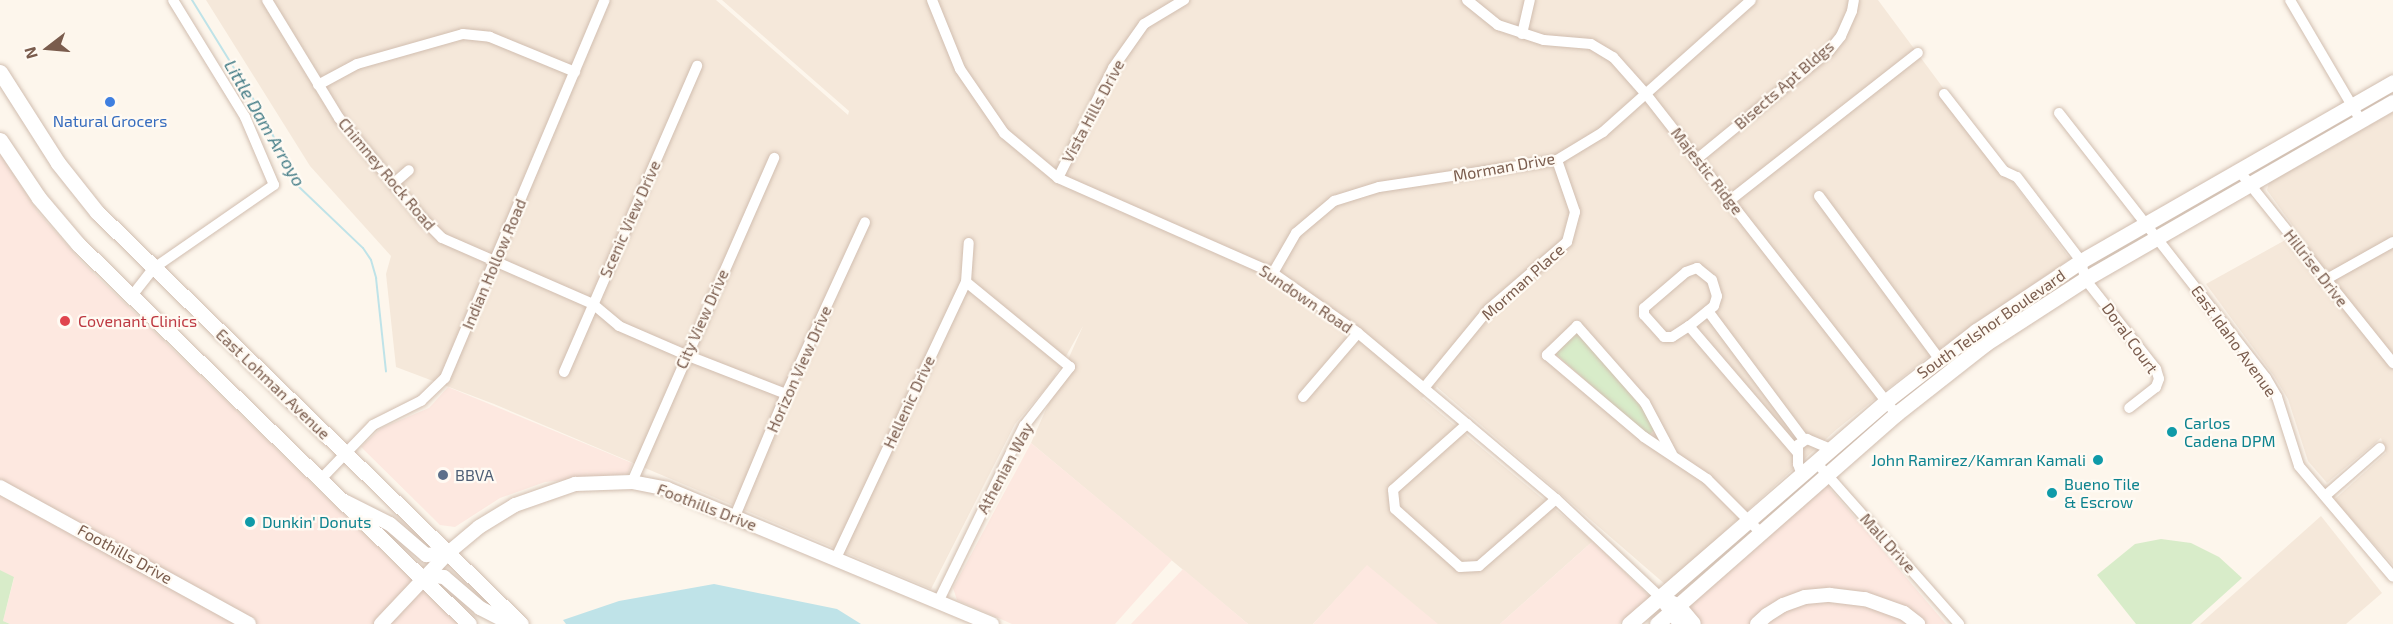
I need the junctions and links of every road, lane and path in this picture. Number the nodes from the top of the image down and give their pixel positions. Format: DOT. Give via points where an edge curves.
graph roads {
  1 [pos="173,0"];
  2 [pos="267,0"];
  3 [pos="605,0"];
  4 [pos="932,0"];
  5 [pos="1184,0"];
  6 [pos="1467,0"];
  7 [pos="1530,0"];
  8 [pos="1751,0"];
  9 [pos="1854,0"];
  10 [pos="2290,0"];
  11 [pos="1522,34"];
  12 [pos="1918,53"];
  13 [pos="697,66"];
  14 [pos="0,72"];
  15 [pos="575,72"];
  16 [pos="2393,82"];
  17 [pos="318,85"];
  18 [pos="1646,94"];
  19 [pos="1944,94"];
  20 [pos="2393,102"];
  21 [pos="2352,106"];
  22 [pos="2059,113"];
  23 [pos="2361,121"];
  24 [pos="0,140"];
  25 [pos="774,158"];
  26 [pos="1697,159"];
  27 [pos="1557,160"];
  28 [pos="409,170"];
  29 [pos="2241,172"];
  30 [pos="1058,178"];
  31 [pos="393,184"];
  32 [pos="2251,185"];
  33 [pos="1819,195"];
  34 [pos="1730,201"];
  35 [pos="866,222"];
  36 [pos="2147,225"];
  37 [pos="2158,239"];
  38 [pos="2393,242"];
  39 [pos="969,243"];
  40 [pos="2081,261"];
  41 [pos="495,262"];
  42 [pos="154,268"];
  43 [pos="1273,273"];
  44 [pos="2085,279"];
  45 [pos="2325,280"];
  46 [pos="966,282"];
  47 [pos="131,297"];
  48 [pos="593,304"];
  49 [pos="1708,311"];
  50 [pos="1689,326"];
  51 [pos="1358,333"];
  52 [pos="686,355"];
  53 [pos="1939,359"];
  54 [pos="2393,363"];
  55 [pos="564,372"];
  56 [pos="1424,388"];
  57 [pos="786,394"];
  58 [pos="1303,397"];
  59 [pos="1886,401"];
  60 [pos="2129,408"];
  61 [pos="1896,414"];
  62 [pos="1467,424"];
  63 [pos="1804,440"];
  64 [pos="2380,448"];
  65 [pos="1831,449"];
  66 [pos="344,452"];
  67 [pos="1797,452"];
  68 [pos="1672,454"];
  69 [pos="1822,469"];
  70 [pos="1802,475"];
  71 [pos="321,479"];
  72 [pos="632,482"];
  73 [pos="0,487"];
  74 [pos="2325,496"];
  75 [pos="339,498"];
  76 [pos="1556,499"];
  77 [pos="735,516"];
  78 [pos="1750,519"];
  79 [pos="1761,532"];
  80 [pos="448,553"];
  81 [pos="836,558"];
  82 [pos="2393,577"];
  83 [pos="424,580"];
  84 [pos="1660,597"];
  85 [pos="939,600"];
  86 [pos="1676,614"];
  87 [pos="249,624"];
  88 [pos="381,624"];
  89 [pos="469,624"];
  90 [pos="512,624"];
  91 [pos="521,624"];
  92 [pos="992,624"];
  93 [pos="1629,624"];
  94 [pos="1657,624"];
  95 [pos="1694,624"];
  96 [pos="1757,624"];
  97 [pos="1918,624"];
  98 [pos="1959,624"];
  1 -- 42 [label="street" via="245,117 274,185"];
  2 -- 17 [label="street, Chimney Rock Road"];
  3 -- 15 [label="street, Indian Hollow Road"];
  4 -- 30 [label="street, Sundown Road" via="960,69 1004,133"];
  5 -- 30 [label="street, Vista Hills Drive" via="1144,24 1113,68"];
  6 -- 11 [label="street, Majestic Ridge" via="1498,25"];
  7 -- 11 [label="street"];
  8 -- 18 [label="street, Morman Drive"];
  9 -- 26 [label="street, Bisects Apt Bldgs" via="1840,36 1829,51"];
  10 -- 21 [label="street"];
  11 -- 18 [label="street, Majestic Ridge" via="1591,44 1613,57"];
  12 -- 34 [label="street"];
  13 -- 48 [label="street, Scenic View Drive"];
  14 -- 42 [label="main road, East Lohman Avenue" via="72,182"];
  15 -- 17 [label="street" via="490,37 463,34 357,64"];
  15 -- 41 [label="street, Indian Hollow Road"];
  16 -- 21 [label="main road, South Telshor Boulevard"];
  17 -- 31 [label="street, Chimney Rock Road" via="345,126"];
  18 -- 26 [label="street, Majestic Ridge"];
  18 -- 27 [label="street, Morman Drive" via="1603,132"];
  19 -- 40 [label="street" via="2004,171 2017,177"];
  20 -- 23 [label="main road, South Telshor Boulevard"];
  21 -- 23 [label="street"];
  21 -- 29 [label="main road, South Telshor Boulevard"];
  22 -- 36 [label="street, East Idaho Avenue"];
  23 -- 32 [label="main road, South Telshor Boulevard"];
  24 -- 47 [label="main road" via="57,221"];
  25 -- 52 [label="street, City View Drive"];
  26 -- 34 [label="street, Majestic Ridge"];
  27 -- 43 [label="street, Morman Drive" via="1379,187 1334,201 1296,233"];
  27 -- 56 [label="street, Morman Place" via="1575,212 1567,242 1490,309"];
  28 -- 31 [label="street"];
  29 -- 32 [label="street, Hillrise Drive"];
  29 -- 36 [label="main road, South Telshor Boulevard"];
  30 -- 43 [label="street, Sundown Road"];
  31 -- 41 [label="street, Chimney Rock Road" via="442,238"];
  32 -- 37 [label="main road, South Telshor Boulevard"];
  32 -- 45 [label="street, Hillrise Drive"];
  33 -- 53 [label="street"];
  34 -- 59 [label="street, Majestic Ridge"];
  35 -- 57 [label="street, Horizon View Drive"];
  36 -- 37 [label="street, East Idaho Avenue"];
  36 -- 40 [label="main road, South Telshor Boulevard"];
  37 -- 44 [label="main road, South Telshor Boulevard"];
  37 -- 74 [label="street, East Idaho Avenue" via="2266,378 2277,397 2299,466"];
  38 -- 45 [label="street"];
  39 -- 46 [label="street, Hellenic Drive"];
  40 -- 44 [label="street, Doral Court"];
  40 -- 53 [label="main road, South Telshor Boulevard"];
  41 -- 48 [label="street, Chimney Rock Road"];
  41 -- 66 [label="street, Indian Hollow Road" via="442,382 421,401 373,425"];
  42 -- 47 [label="street"];
  42 -- 66 [label="main road, East Lohman Avenue"];
  43 -- 51 [label="street, Sundown Road"];
  44 -- 60 [label="street, Doral Court" via="2156,369 2156,387"];
  44 -- 61 [label="main road, South Telshor Boulevard" via="1985,344"];
  45 -- 54 [label="street, Hillrise Drive"];
  46 -- 81 [label="street, Hellenic Drive"];
  46 -- 85 [label="street, Athenian Way" via="1070,367 1024,426"];
  47 -- 71 [label="main road"];
  48 -- 52 [label="street, Chimney Rock Road" via="619,326"];
  48 -- 55 [label="street, Scenic View Drive"];
  49 -- 50 [label="street"];
  49 -- 50 [label="street" via="1717,296 1712,280 1697,268 1686,272 1644,308 1644,315 1664,337 1672,337"];
  49 -- 63 [label="street"];
  50 -- 67 [label="street"];
  51 -- 56 [label="street, Sundown Road"];
  51 -- 58 [label="street"];
  52 -- 57 [label="street, Chimney Rock Road"];
  52 -- 72 [label="street, City View Drive"];
  53 -- 59 [label="main road, South Telshor Boulevard"];
  56 -- 62 [label="street, Sundown Road"];
  57 -- 77 [label="street, Horizon View Drive"];
  59 -- 61 [label="street, Majestic Ridge"];
  59 -- 65 [label="main road, South Telshor Boulevard"];
  61 -- 69 [label="main road, South Telshor Boulevard"];
  62 -- 76 [label="street, Sundown Road"];
  62 -- 76 [label="street" via="1393,490 1395,509 1460,567 1479,566"];
  63 -- 65 [label="street"];
  63 -- 67 [label="street"];
  64 -- 74 [label="street"];
  65 -- 69 [label="main road, South Telshor Boulevard"];
  66 -- 71 [label="street, Indian Hollow Road"];
  66 -- 80 [label="main road, East Lohman Avenue"];
  67 -- 70 [label="street"];
  68 -- 68 [label="street" via="1644,437 1546,355 1577,326 1645,403"];
  68 -- 78 [label="street" via="1707,479"];
  69 -- 70 [label="main road, South Telshor Boulevard"];
  69 -- 79 [label="main road, South Telshor Boulevard"];
  69 -- 98 [label="street, Mall Drive"];
  70 -- 78 [label="main road, South Telshor Boulevard"];
  71 -- 75 [label="main road"];
  72 -- 77 [label="street, Foothills Drive" via="667,489"];
  72 -- 80 [label="street, Foothills Drive" via="575,484 516,505 479,527"];
  73 -- 87 [label="street, Foothills Drive"];
  74 -- 82 [label="street, East Idaho Avenue"];
  75 -- 80 [label="street" via="390,524 426,555"];
  75 -- 83 [label="main road"];
  76 -- 84 [label="street, Sundown Road"];
  77 -- 81 [label="street, Foothills Drive"];
  78 -- 79 [label="street"];
  78 -- 84 [label="main road, South Telshor Boulevard"];
  79 -- 86 [label="main road, South Telshor Boulevard"];
  80 -- 83 [label="street, Foothills Drive"];
  80 -- 91 [label="main road, East Lohman Avenue"];
  81 -- 85 [label="street, Foothills Drive"];
  83 -- 88 [label="street, Foothills Drive"];
  83 -- 89 [label="main road"];
  83 -- 90 [label="street" via="444,577 480,608"];
  84 -- 86 [label="street, Sundown Road"];
  84 -- 93 [label="main road, South Telshor Boulevard"];
  85 -- 92 [label="street, Foothills Drive"];
  86 -- 94 [label="main road, South Telshor Boulevard"];
  86 -- 95 [label="street, Sundown Road"];
  96 -- 97 [label="street" via="1784,605 1804,597 1830,595 1865,598 1904,613"];
}
